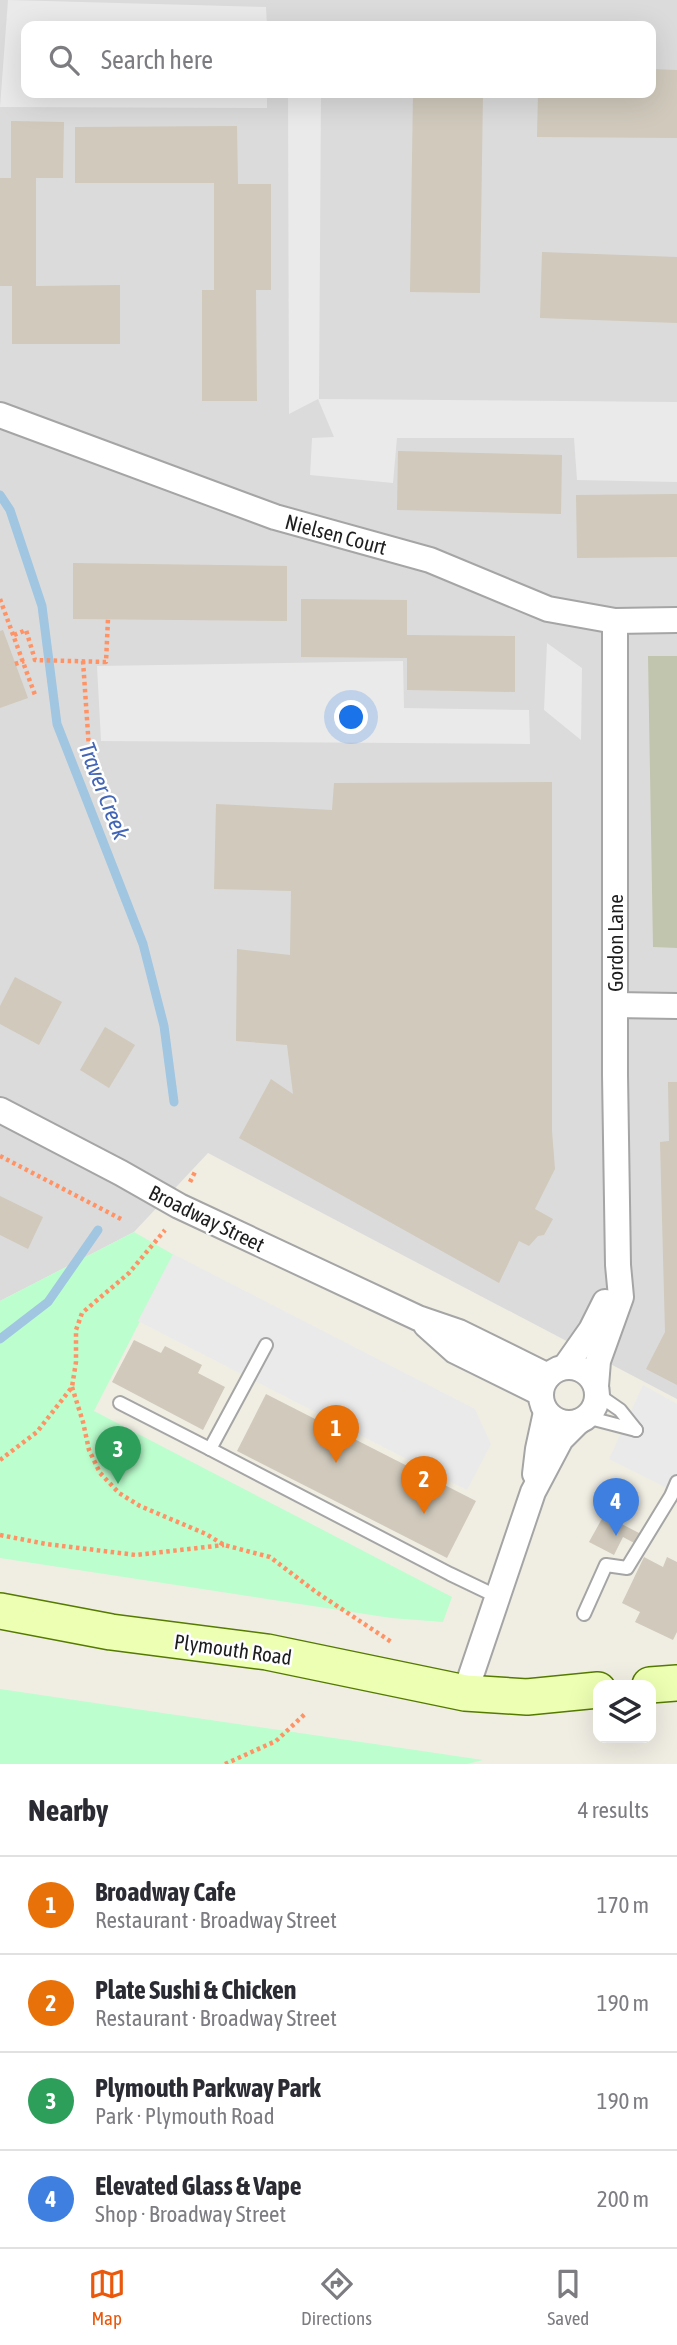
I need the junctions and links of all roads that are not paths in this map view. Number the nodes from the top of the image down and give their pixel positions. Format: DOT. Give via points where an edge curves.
graph roads {
  1 [pos="0,415"];
  2 [pos="677,620"];
  3 [pos="615,621"];
  4 [pos="615,1005"];
  5 [pos="677,1006"];
  6 [pos="0,1110"];
  7 [pos="618,1265"];
  8 [pos="266,1345"];
  9 [pos="550,1387"];
  10 [pos="596,1390"];
  11 [pos="120,1403"];
  12 [pos="582,1419"];
  13 [pos="210,1449"];
  14 [pos="677,1482"];
  15 [pos="533,1492"];
  16 [pos="498,1597"];
  17 [pos="0,1611"];
  18 [pos="584,1614"];
  19 [pos="677,1682"];
  20 [pos="656,1684"];
  21 [pos="593,1690"];
  22 [pos="465,1693"];
  1 -- 3 [label="street, Nielsen Court" via="275,517 430,560 548,609"];
  2 -- 3 [label="street, Nielsen Court"];
  3 -- 4 [label="street, Gordon Lane"];
  4 -- 5 [label="street"];
  4 -- 7 [label="street, Gordon Lane"];
  6 -- 9 [label="street, Broadway Street" via="179,1206 418,1318 455,1351"];
  7 -- 9 [label="street, Gordon Lane" via="591,1329"];
  7 -- 10 [label="street, Gordon Lane" via="621,1297 598,1361"];
  8 -- 13 [label="lane"];
  9 -- 10 [label="street" via="584,1370"];
  9 -- 12 [label="street" via="561,1422"];
  9 -- 15 [label="street"];
  10 -- 12 [label="street" via="592,1411"];
  10 -- 12 [label="lane" via="636,1430"];
  11 -- 13 [label="lane"];
  12 -- 15 [label="street" via="561,1439"];
  13 -- 16 [label="lane"];
  14 -- 18 [label="lane" via="626,1568 606,1565"];
  15 -- 16 [label="street"];
  16 -- 22 [label="street"];
  17 -- 22 [label="main road, Plymouth Road" via="111,1632 267,1652"];
  19 -- 20 [label="main road"];
  21 -- 22 [label="main road" via="527,1697"];
}
